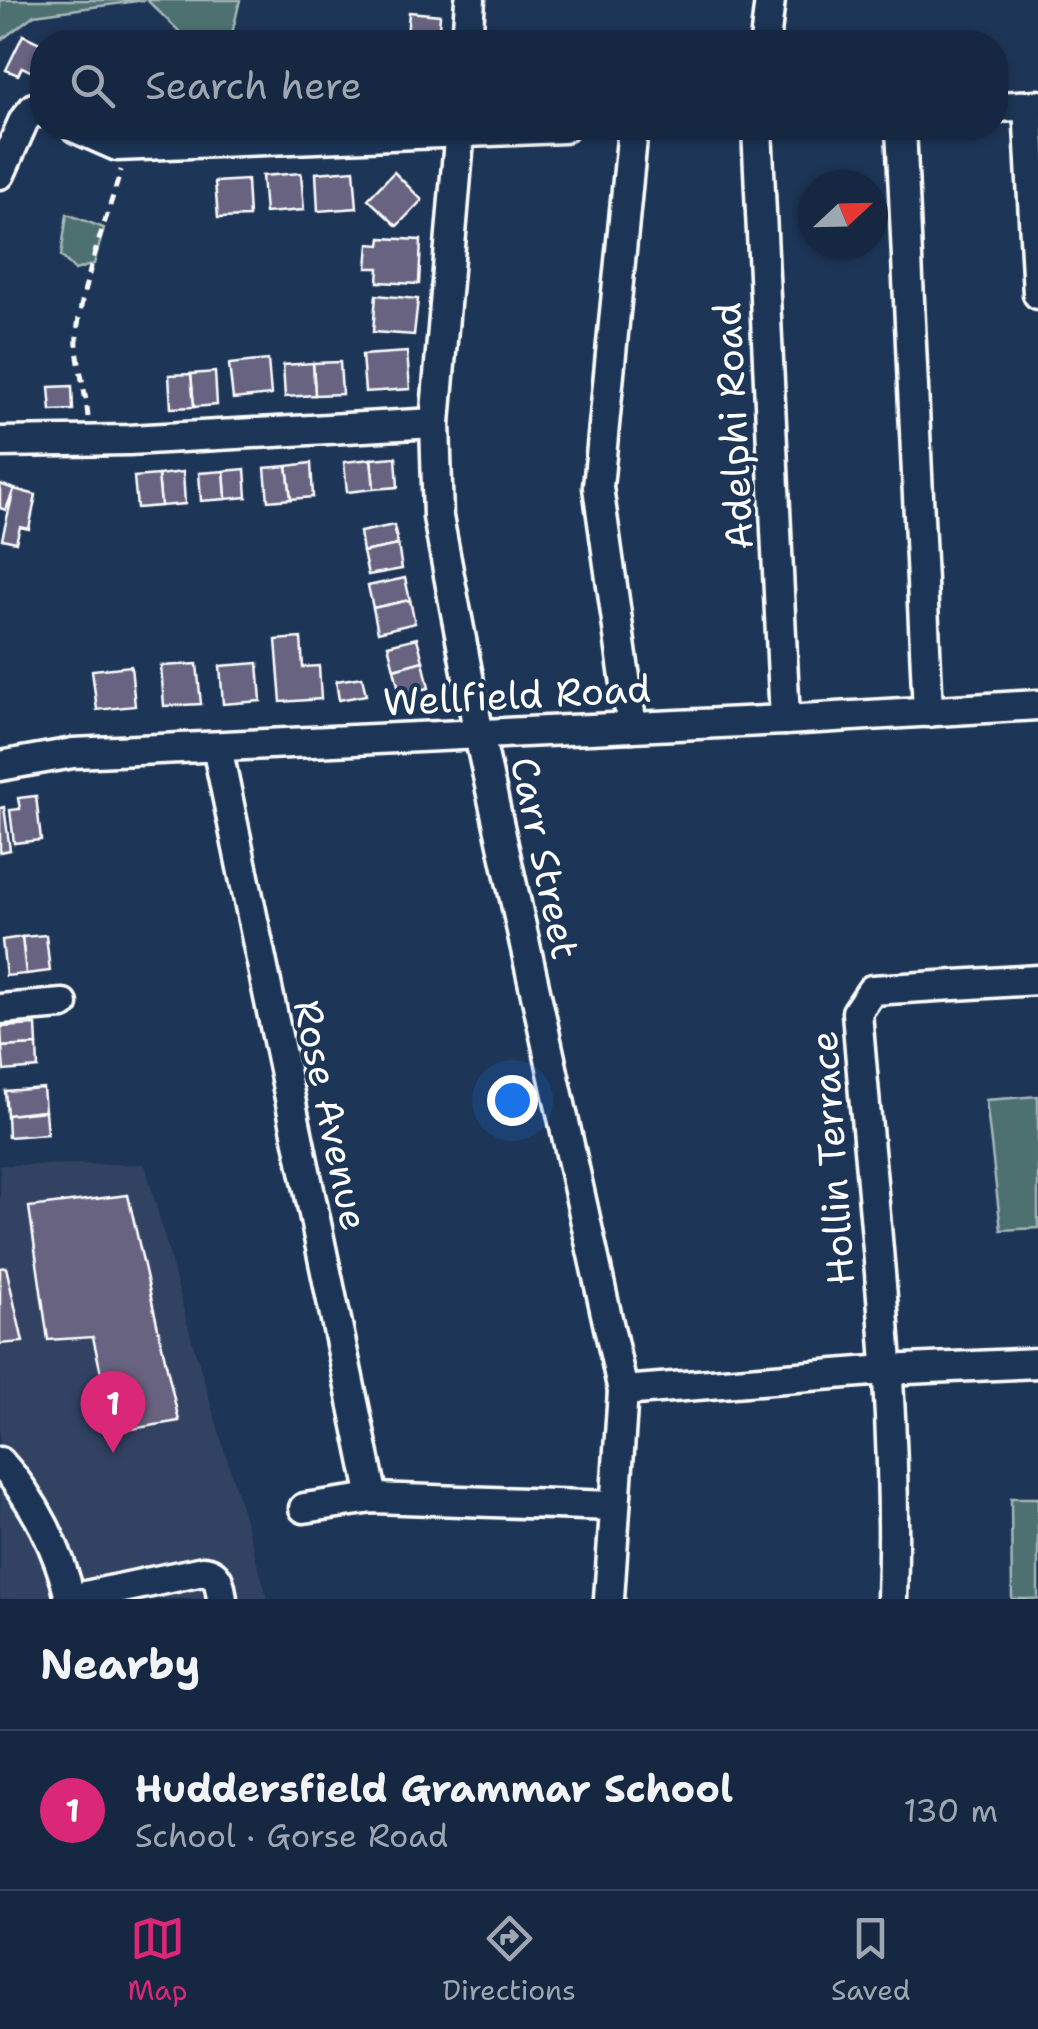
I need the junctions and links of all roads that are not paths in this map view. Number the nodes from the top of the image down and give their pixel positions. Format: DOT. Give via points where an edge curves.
graph roads {
  1 [pos="470,0"];
  2 [pos="770,0"];
  3 [pos="468,30"];
  4 [pos="766,30"];
  5 [pos="1033,105"];
  6 [pos="1008,106"];
  7 [pos="30,113"];
  8 [pos="103,140"];
  9 [pos="239,140"];
  10 [pos="459,140"];
  11 [pos="632,140"];
  12 [pos="757,140"];
  13 [pos="902,140"];
  14 [pos="0,174"];
  15 [pos="1038,294"];
  16 [pos="435,424"];
  17 [pos="0,442"];
  18 [pos="1038,705"];
  19 [pos="928,712"];
  20 [pos="785,720"];
  21 [pos="632,728"];
  22 [pos="479,735"];
  23 [pos="217,747"];
  24 [pos="0,766"];
  25 [pos="1038,980"];
  26 [pos="64,1004"];
  27 [pos="0,1009"];
  28 [pos="1038,1363"];
  29 [pos="886,1370"];
  30 [pos="623,1390"];
  31 [pos="0,1462"];
  32 [pos="373,1498"];
  33 [pos="614,1506"];
  34 [pos="304,1508"];
  35 [pos="71,1599"];
  36 [pos="222,1599"];
  37 [pos="609,1599"];
  38 [pos="892,1599"];
  1 -- 3 [label="street"];
  2 -- 4 [label="street"];
  5 -- 6 [label="street"];
  5 -- 15 [label="street"];
  7 -- 14 [label="street"];
  8 -- 9 [label="street" via="116,146"];
  10 -- 16 [label="street, Carr Street"];
  11 -- 21 [label="street" via="598,487"];
  12 -- 20 [label="street, Adelphi Road"];
  13 -- 19 [label="street"];
  16 -- 17 [label="street"];
  16 -- 22 [label="street, Carr Street" via="438,517"];
  18 -- 19 [label="street, Wellfield Road"];
  19 -- 20 [label="street, Wellfield Road"];
  20 -- 21 [label="street, Wellfield Road"];
  21 -- 22 [label="street, Wellfield Road"];
  22 -- 23 [label="street, Wellfield Road"];
  22 -- 30 [label="street, Carr Street"];
  23 -- 24 [label="street, Wellfield Road" via="72,753"];
  23 -- 32 [label="street, Rose Avenue"];
  25 -- 29 [label="street, Hollin Terrace" via="872,990 857,1012"];
  26 -- 27 [label="street"];
  28 -- 29 [label="street"];
  29 -- 30 [label="street"];
  29 -- 38 [label="street"];
  30 -- 33 [label="street, Carr Street"];
  31 -- 35 [label="street" via="50,1542"];
  32 -- 33 [label="street"];
  32 -- 34 [label="street"];
  33 -- 37 [label="street, Carr Street"];
  35 -- 36 [label="street" via="203,1571 219,1579"];
}
